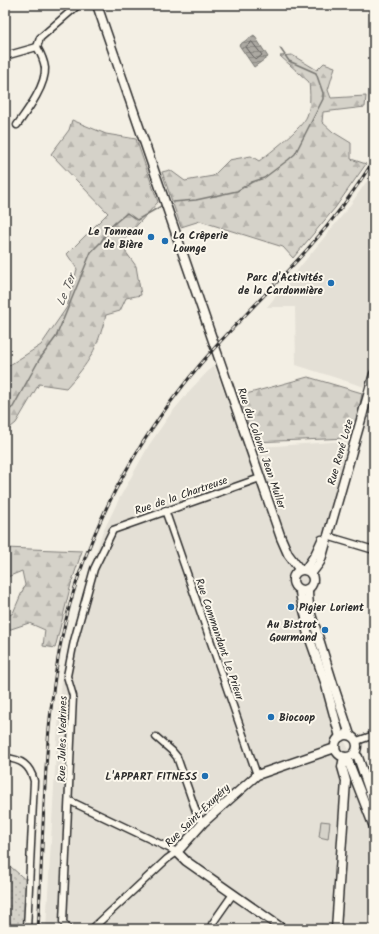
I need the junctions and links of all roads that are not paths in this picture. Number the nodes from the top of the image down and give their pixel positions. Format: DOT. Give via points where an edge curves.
graph roads {
  1 [pos="78,5"];
  2 [pos="97,5"];
  3 [pos="37,47"];
  4 [pos="5,56"];
  5 [pos="17,125"];
  6 [pos="374,374"];
  7 [pos="260,478"];
  8 [pos="165,510"];
  9 [pos="111,532"];
  10 [pos="327,536"];
  11 [pos="374,550"];
  12 [pos="288,554"];
  13 [pos="306,571"];
  14 [pos="293,576"];
  15 [pos="304,590"];
  16 [pos="350,735"];
  17 [pos="374,735"];
  18 [pos="156,737"];
  19 [pos="340,737"];
  20 [pos="357,741"];
  21 [pos="335,748"];
  22 [pos="355,754"];
  23 [pos="5,758"];
  24 [pos="346,758"];
  25 [pos="257,775"];
  26 [pos="70,801"];
  27 [pos="374,804"];
  28 [pos="202,823"];
  29 [pos="374,827"];
  30 [pos="177,852"];
  31 [pos="233,894"];
  32 [pos="212,924"];
  33 [pos="27,929"];
  34 [pos="68,929"];
  35 [pos="92,929"];
  36 [pos="283,929"];
  37 [pos="336,929"];
  1 -- 3 [label="street" via="40,38"];
  2 -- 7 [label="main road, Rue du Colonel Jean Muller"];
  3 -- 4 [label="street"];
  3 -- 5 [label="street" via="44,59 45,70 39,91"];
  6 -- 10 [label="main road, Rue René Lote"];
  7 -- 8 [label="street, Rue de la Chartreuse"];
  7 -- 12 [label="main road, Rue du Colonel Jean Muller"];
  8 -- 9 [label="street, Rue de la Chartreuse"];
  8 -- 25 [label="street, Rue Commandant Le Prieur"];
  9 -- 26 [label="street, Rue Jules Vedrines" via="94,569 67,676 73,696"];
  10 -- 11 [label="street"];
  10 -- 13 [label="main road, Rue René Lote" via="322,540"];
  12 -- 13 [label="main road, Rue du Colonel Jean Muller"];
  12 -- 14 [label="main road, Rue du Colonel Jean Muller"];
  13 -- 14 [label="main road"];
  13 -- 15 [label="main road" via="313,582"];
  14 -- 15 [label="main road, Rue du Colonel Jean Muller" via="293,584"];
  15 -- 16 [label="main road"];
  15 -- 19 [label="main road" via="300,600 308,624 307,631 325,682"];
  16 -- 19 [label="main road"];
  16 -- 20 [label="main road"];
  17 -- 20 [label="street"];
  18 -- 28 [label="street" via="177,757"];
  19 -- 21 [label="main road"];
  20 -- 22 [label="main road" via="358,748"];
  21 -- 24 [label="main road" via="338,754"];
  21 -- 25 [label="main road, Rue Saint-Exupéry"];
  22 -- 24 [label="main road"];
  22 -- 27 [label="main road"];
  23 -- 33 [label="street" via="16,759 26,765 34,781"];
  24 -- 29 [label="main road"];
  24 -- 37 [label="main road" via="342,767 346,781"];
  25 -- 28 [label="main road, Rue Saint-Exupéry"];
  26 -- 30 [label="street"];
  26 -- 34 [label="street, Rue Jules Vedrines" via="63,922"];
  28 -- 30 [label="main road, Rue Saint-Exupéry"];
  30 -- 31 [label="main road"];
  30 -- 35 [label="street, Rue Saint-Exupéry"];
  31 -- 32 [label="street"];
  31 -- 36 [label="main road"];
}
